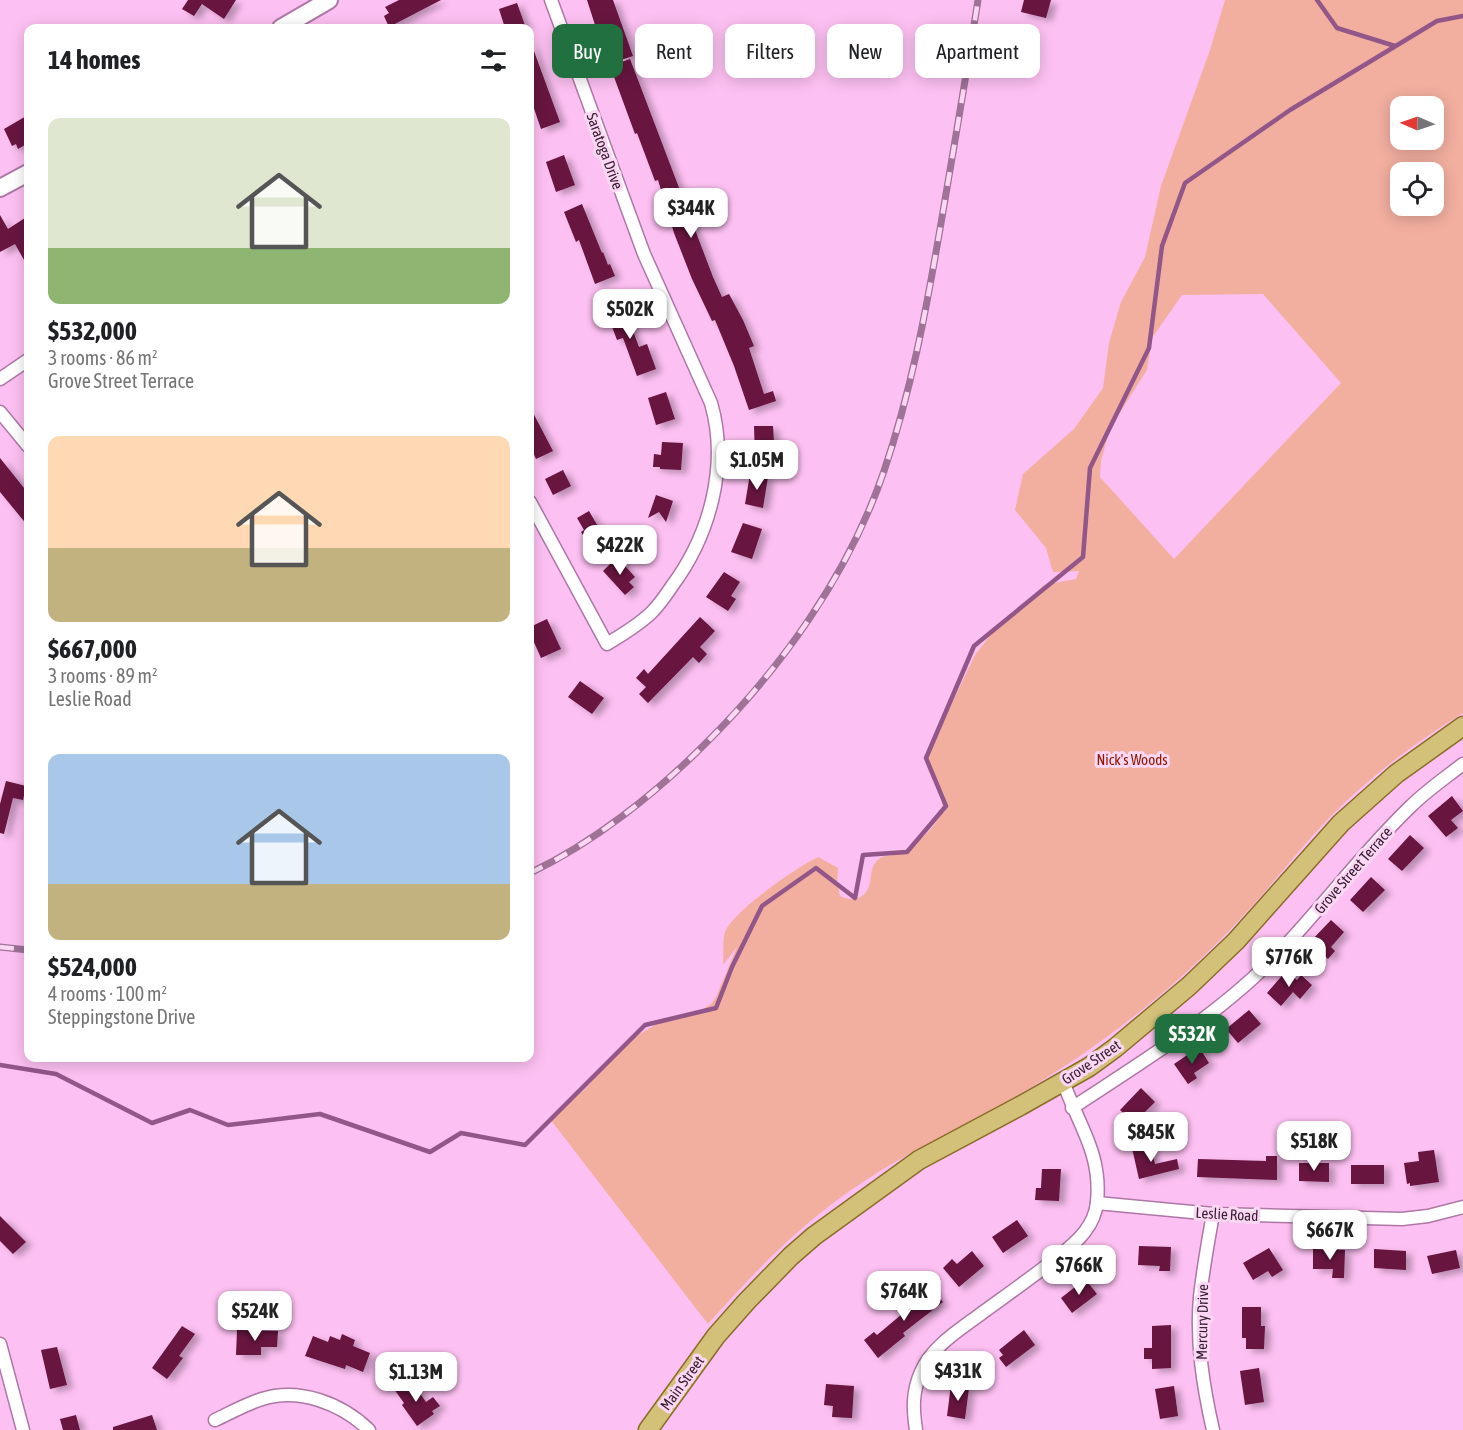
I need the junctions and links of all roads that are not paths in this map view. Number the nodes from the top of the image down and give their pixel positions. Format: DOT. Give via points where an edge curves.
graph roads {
  1 [pos="551,0"];
  2 [pos="322,1"];
  3 [pos="287,24"];
  4 [pos="24,175"];
  5 [pos="0,188"];
  6 [pos="24,363"];
  7 [pos="0,379"];
  8 [pos="0,412"];
  9 [pos="24,441"];
  10 [pos="534,509"];
  11 [pos="1463,726"];
  12 [pos="1463,764"];
  13 [pos="1063,1082"];
  14 [pos="1072,1108"];
  15 [pos="1097,1203"];
  16 [pos="1463,1207"];
  17 [pos="1213,1214"];
  18 [pos="716,1336"];
  19 [pos="0,1344"];
  20 [pos="215,1420"];
  21 [pos="23,1430"];
  22 [pos="369,1430"];
  23 [pos="648,1430"];
  24 [pos="916,1430"];
  25 [pos="1213,1430"];
  1 -- 10 [label="street, Saratoga Drive" via="644,254 705,388 715,418 718,467 714,495 681,574 652,612 607,644"];
  2 -- 3 [label="main road"];
  4 -- 5 [label="main road"];
  6 -- 7 [label="street"];
  8 -- 9 [label="street"];
  11 -- 13 [label="main road, Grove Street" via="1396,774 1341,823 1273,901 1189,986 1115,1048"];
  12 -- 14 [label="street, Grove Street Terrace" via="1411,805 1253,978 1184,1034"];
  13 -- 14 [label="street"];
  13 -- 18 [label="main road, Grove Street" via="892,1178 791,1256"];
  14 -- 15 [label="street" via="1097,1164"];
  15 -- 17 [label="street, Leslie Road"];
  15 -- 24 [label="street" via="1090,1226 1072,1245 950,1337 928,1360 914,1392"];
  16 -- 17 [label="street, Leslie Road" via="1402,1219"];
  17 -- 25 [label="street, Mercury Drive" via="1200,1297 1199,1340"];
  18 -- 23 [label="main road, Main Street"];
  19 -- 21 [label="street"];
  20 -- 22 [label="street" via="262,1398 288,1395 332,1404"];
}
